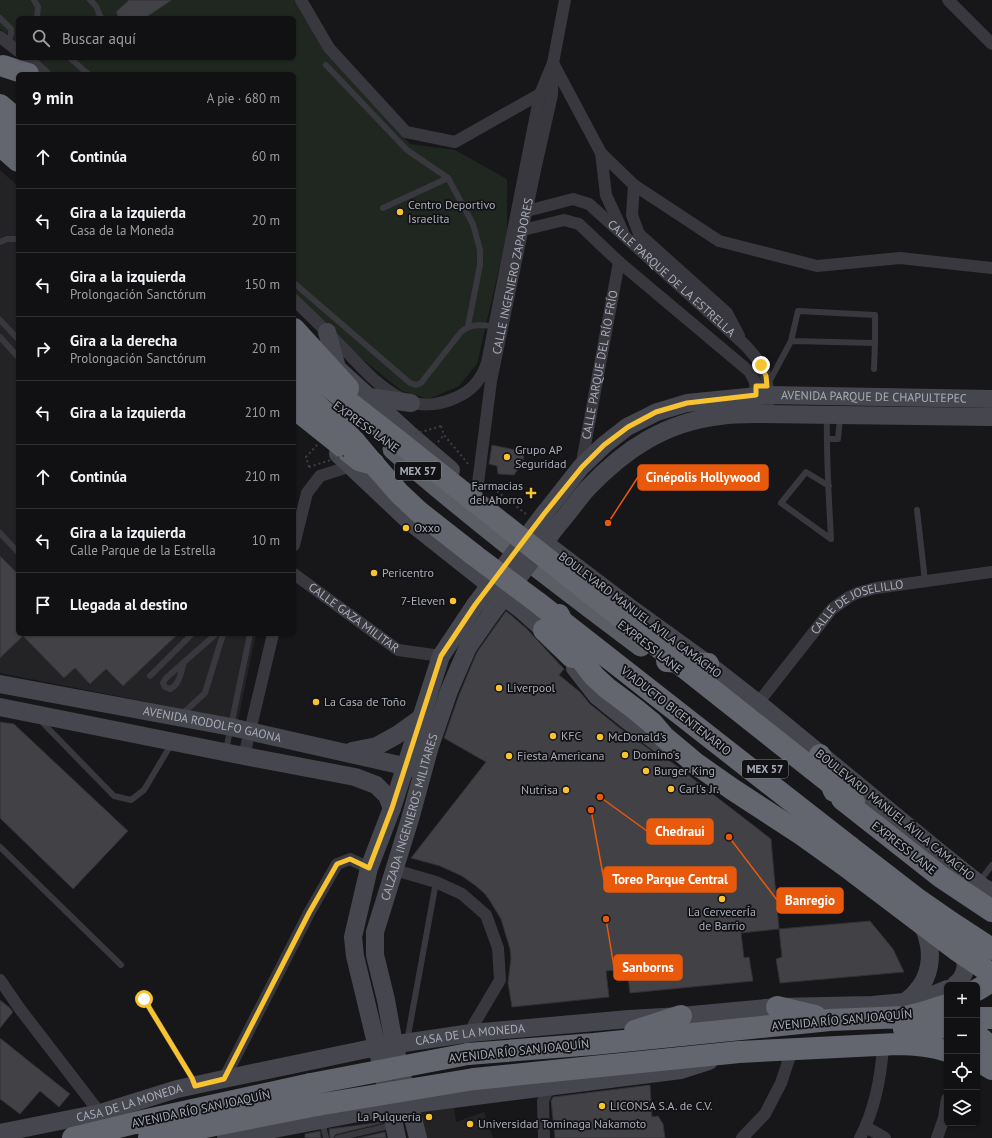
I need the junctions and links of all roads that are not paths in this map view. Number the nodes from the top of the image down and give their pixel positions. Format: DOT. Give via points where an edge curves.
graph roads {
  1 [pos="34,0"];
  2 [pos="90,0"];
  3 [pos="301,0"];
  4 [pos="565,0"];
  5 [pos="948,0"];
  6 [pos="38,16"];
  7 [pos="100,16"];
  8 [pos="0,18"];
  9 [pos="4,40"];
  10 [pos="992,44"];
  11 [pos="16,49"];
  12 [pos="29,60"];
  13 [pos="72,60"];
  14 [pos="553,62"];
  15 [pos="326,65"];
  16 [pos="7,70"];
  17 [pos="18,72"];
  18 [pos="43,72"];
  19 [pos="86,72"];
  20 [pos="0,94"];
  21 [pos="540,94"];
  22 [pos="0,105"];
  23 [pos="16,108"];
  24 [pos="16,118"];
  25 [pos="0,126"];
  26 [pos="0,140"];
  27 [pos="16,140"];
  28 [pos="0,145"];
  29 [pos="16,153"];
  30 [pos="601,153"];
  31 [pos="0,155"];
  32 [pos="16,159"];
  33 [pos="16,169"];
  34 [pos="448,178"];
  35 [pos="634,185"];
  36 [pos="383,208"];
  37 [pos="522,209"];
  38 [pos="609,222"];
  39 [pos="518,229"];
  40 [pos="626,238"];
  41 [pos="16,239"];
  42 [pos="0,242"];
  43 [pos="598,242"];
  44 [pos="619,262"];
  45 [pos="992,268"];
  46 [pos="296,286"];
  47 [pos="296,302"];
  48 [pos="0,320"];
  49 [pos="468,326"];
  50 [pos="498,327"];
  51 [pos="296,332"];
  52 [pos="296,332"];
  53 [pos="327,332"];
  54 [pos="0,337"];
  55 [pos="16,337"];
  56 [pos="791,341"];
  57 [pos="875,343"];
  58 [pos="745,345"];
  59 [pos="296,350"];
  60 [pos="16,354"];
  61 [pos="337,368"];
  62 [pos="296,369"];
  63 [pos="874,369"];
  64 [pos="300,391"];
  65 [pos="762,391"];
  66 [pos="369,397"];
  67 [pos="990,399"];
  68 [pos="411,403"];
  69 [pos="762,414"];
  70 [pos="834,415"];
  71 [pos="296,416"];
  72 [pos="992,421"];
  73 [pos="392,436"];
  74 [pos="827,439"];
  75 [pos="604,445"];
  76 [pos="616,462"];
  77 [pos="376,464"];
  78 [pos="351,466"];
  79 [pos="582,467"];
  80 [pos="829,486"];
  81 [pos="471,493"];
  82 [pos="917,510"];
  83 [pos="557,526"];
  84 [pos="0,533"];
  85 [pos="296,537"];
  86 [pos="16,550"];
  87 [pos="510,560"];
  88 [pos="992,572"];
  89 [pos="296,575"];
  90 [pos="925,581"];
  91 [pos="556,609"];
  92 [pos="544,630"];
  93 [pos="190,636"];
  94 [pos="214,636"];
  95 [pos="222,636"];
  96 [pos="250,636"];
  97 [pos="273,636"];
  98 [pos="441,656"];
  99 [pos="623,659"];
  100 [pos="660,660"];
  101 [pos="184,662"];
  102 [pos="708,664"];
  103 [pos="150,676"];
  104 [pos="0,684"];
  105 [pos="23,688"];
  106 [pos="601,693"];
  107 [pos="758,703"];
  108 [pos="0,706"];
  109 [pos="26,712"];
  110 [pos="178,717"];
  111 [pos="422,717"];
  112 [pos="628,721"];
  113 [pos="652,723"];
  114 [pos="231,727"];
  115 [pos="250,731"];
  116 [pos="173,741"];
  117 [pos="225,752"];
  118 [pos="343,752"];
  119 [pos="820,755"];
  120 [pos="244,756"];
  121 [pos="695,763"];
  122 [pos="406,766"];
  123 [pos="424,770"];
  124 [pos="740,781"];
  125 [pos="837,800"];
  126 [pos="392,808"];
  127 [pos="0,847"];
  128 [pos="992,865"];
  129 [pos="369,868"];
  130 [pos="395,870"];
  131 [pos="436,882"];
  132 [pos="985,888"];
  133 [pos="992,906"];
  134 [pos="992,911"];
  135 [pos="911,912"];
  136 [pos="992,916"];
  137 [pos="992,937"];
  138 [pos="952,938"];
  139 [pos="983,950"];
  140 [pos="121,965"];
  141 [pos="992,969"];
  142 [pos="992,974"];
  143 [pos="0,980"];
  144 [pos="992,981"];
  145 [pos="958,982"];
  146 [pos="980,988"];
  147 [pos="944,990"];
  148 [pos="144,999"];
  149 [pos="905,1002"];
  150 [pos="944,1006"];
  151 [pos="777,1007"];
  152 [pos="681,1016"];
  153 [pos="980,1018"];
  154 [pos="992,1018"];
  155 [pos="830,1020"];
  156 [pos="944,1031"];
  157 [pos="944,1031"];
  158 [pos="471,1033"];
  159 [pos="980,1037"];
  160 [pos="594,1044"];
  161 [pos="791,1044"];
  162 [pos="393,1045"];
  163 [pos="883,1046"];
  164 [pos="944,1051"];
  165 [pos="727,1054"];
  166 [pos="984,1055"];
  167 [pos="992,1076"];
  168 [pos="224,1079"];
  169 [pos="195,1086"];
  170 [pos="551,1087"];
  171 [pos="317,1103"];
  172 [pos="410,1104"];
  173 [pos="390,1106"];
  174 [pos="100,1112"];
  175 [pos="944,1118"];
  176 [pos="866,1127"];
  177 [pos="396,1131"];
  178 [pos="0,1133"];
  179 [pos="368,1135"];
  180 [pos="73,1138"];
  181 [pos="149,1138"];
  182 [pos="226,1138"];
  183 [pos="326,1138"];
  184 [pos="338,1138"];
  185 [pos="418,1138"];
  186 [pos="544,1138"];
  187 [pos="742,1138"];
  188 [pos="860,1138"];
  189 [pos="886,1138"];
  190 [pos="937,1138"];
  1 -- 6 [label="lane" via="38,7"];
  2 -- 7 [label="lane"];
  3 -- 21 [label="street" via="329,48 406,132 455,142"];
  4 -- 14 [label="street, CALLE INGENIERO ZAPADORES"];
  5 -- 10 [label="street"];
  8 -- 9 [label="lane" via="11,29 11,35"];
  9 -- 11 [label="street"];
  12 -- 18 [label="street"];
  13 -- 19 [label="lane"];
  14 -- 21 [label="street, CALLE INGENIERO ZAPADORES"];
  14 -- 30 [label="street"];
  14 -- 37 [label="street, CALLE INGENIERO ZAPADORES" via="552,95"];
  15 -- 34 [label="lane" via="407,150"];
  16 -- 17 [label="highway"];
  20 -- 23 [label="highway"];
  21 -- 37 [label="street, CALLE INGENIERO ZAPADORES"];
  22 -- 24 [label="highway"];
  25 -- 27 [label="highway"];
  26 -- 29 [label="highway"];
  28 -- 32 [label="highway"];
  30 -- 35 [label="street"];
  30 -- 40 [label="street" via="606,195"];
  31 -- 33 [label="main road"];
  34 -- 36 [label="lane"];
  34 -- 49 [label="lane" via="473,224 480,250 480,265"];
  35 -- 45 [label="street" via="719,241 817,266 900,258"];
  35 -- 58 [label="street" via="632,215 639,234 727,313"];
  37 -- 38 [label="street, CALLE PARQUE DE LA ESTRELLA" via="573,199 589,204"];
  37 -- 39 [label="street, CALLE INGENIERO ZAPADORES"];
  38 -- 40 [label="street, CALLE PARQUE DE LA ESTRELLA"];
  38 -- 43 [label="street"];
  39 -- 43 [label="street, CALLE PARQUE DE LA ESTRELLA" via="564,220 579,224"];
  39 -- 50 [label="street, CALLE INGENIERO ZAPADORES"];
  40 -- 58 [label="street, CALLE PARQUE DE LA ESTRELLA"];
  41 -- 42 [label="lane"];
  43 -- 44 [label="street, CALLE PARQUE DE LA ESTRELLA"];
  44 -- 65 [label="street, CALLE PARQUE DE LA ESTRELLA" via="750,372"];
  44 -- 79 [label="street, CALLE PARQUE DEL RÍO FRÍO"];
  46 -- 49 [label="lane" via="410,383 416,385 421,383"];
  47 -- 53 [label="street"];
  48 -- 55 [label="lane"];
  49 -- 50 [label="lane"];
  50 -- 68 [label="street, CALLE INGENIERO ZAPADORES" via="487,363 480,379 472,388 443,403"];
  50 -- 81 [label="street, CALLE INGENIERO ZAPADORES" via="492,381"];
  51 -- 61 [label="main road, BOULEVARD MANUEL ÁVILA CAMACHO"];
  52 -- 73 [label="highway, bridge"];
  53 -- 61 [label="main road"];
  53 -- 68 [label="street" via="382,386"];
  54 -- 60 [label="lane"];
  56 -- 57 [label="lane"];
  56 -- 57 [label="lane" via="798,311 875,315"];
  56 -- 65 [label="lane"];
  57 -- 63 [label="lane"];
  58 -- 65 [label="street, CALLE PARQUE DE LA ESTRELLA" via="754,354 766,376"];
  59 -- 100 [label="highway, BOULEVARD MANUEL ÁVILA CAMACHO / MEX 57" via="381,439 419,472 553,580"];
  61 -- 66 [label="main road, BOULEVARD MANUEL ÁVILA CAMACHO"];
  62 -- 64 [label="highway, bridge"];
  64 -- 73 [label="highway, bridge"];
  64 -- 77 [label="highway" via="359,460"];
  64 -- 134 [label="highway, EXPRESS LANE, bridge" via="358,420 941,877"];
  64 -- 139 [label="highway, VIADUCTO BICENTENARIO, bridge" via="340,426 418,511"];
  65 -- 67 [label="main road, AVENIDA PARQUE DE CHAPULTEPEC"];
  65 -- 69 [label="street, CALLE PARQUE DE LA ESTRELLA"];
  65 -- 75 [label="main road, AVENIDA PARQUE DE CHAPULTEPEC" via="687,403 656,412 628,427"];
  66 -- 68 [label="main road"];
  66 -- 81 [label="main road, BOULEVARD MANUEL ÁVILA CAMACHO"];
  67 -- 72 [label="main road"];
  69 -- 70 [label="main road, AVENIDA PARQUE DE CHAPULTEPEC"];
  69 -- 76 [label="main road, AVENIDA PARQUE DE CHAPULTEPEC" via="695,420 643,442"];
  70 -- 72 [label="main road, AVENIDA PARQUE DE CHAPULTEPEC"];
  70 -- 74 [label="lane"];
  70 -- 74 [label="lane" via="838,438"];
  71 -- 78 [label="main road"];
  73 -- 81 [label="highway, bridge"];
  74 -- 80 [label="lane"];
  75 -- 76 [label="main road"];
  75 -- 79 [label="main road, AVENIDA PARQUE DE CHAPULTEPEC"];
  76 -- 83 [label="main road, AVENIDA PARQUE DE CHAPULTEPEC" via="588,488"];
  77 -- 91 [label="highway, MEX 57" via="447,524"];
  78 -- 85 [label="street" via="320,476 307,493"];
  78 -- 92 [label="main road" via="409,521"];
  79 -- 87 [label="main road, AVENIDA PARQUE DE CHAPULTEPEC, bridge"];
  80 -- 80 [label="lane" via="806,472 781,504 831,539"];
  81 -- 102 [label="main road, BOULEVARD MANUEL ÁVILA CAMACHO"];
  81 -- 133 [label="highway, bridge" via="926,861"];
  82 -- 90 [label="lane"];
  83 -- 123 [label="main road, CALZADA INGENIEROS MILITARES, bridge" via="468,647 449,691"];
  84 -- 86 [label="lane"];
  87 -- 98 [label="main road, CALZADA INGENIEROS MILITARES, bridge" via="475,605"];
  88 -- 90 [label="street, CALLE DE JOSELILLO"];
  89 -- 98 [label="street, CALLE GAZA MILITAR" via="398,650"];
  90 -- 107 [label="street, CALLE DE JOSELILLO" via="867,590 840,603 825,617"];
  91 -- 99 [label="highway, MEX 57"];
  91 -- 113 [label="highway" via="574,650 594,676"];
  92 -- 106 [label="highway" via="569,653"];
  92 -- 112 [label="main road" via="597,696"];
  93 -- 103 [label="lane"];
  94 -- 101 [label="lane"];
  95 -- 110 [label="lane" via="205,693"];
  96 -- 114 [label="lane"];
  97 -- 115 [label="street"];
  98 -- 111 [label="main road, CALZADA INGENIEROS MILITARES"];
  99 -- 124 [label="highway" via="657,712"];
  99 -- 137 [label="highway, MEX 57" via="918,887"];
  100 -- 102 [label="highway"];
  100 -- 125 [label="highway, BOULEVARD MANUEL ÁVILA CAMACHO / MEX 57"];
  102 -- 107 [label="main road, BOULEVARD MANUEL ÁVILA CAMACHO"];
  104 -- 105 [label="main road, AVENIDA RODOLFO GAONA"];
  105 -- 109 [label="main road"];
  105 -- 110 [label="main road, AVENIDA RODOLFO GAONA"];
  106 -- 112 [label="highway"];
  106 -- 121 [label="highway" via="628,710 660,741"];
  107 -- 119 [label="main road, BOULEVARD MANUEL ÁVILA CAMACHO"];
  108 -- 109 [label="main road, AVENIDA RODOLFO GAONA"];
  109 -- 116 [label="main road, AVENIDA RODOLFO GAONA"];
  109 -- 116 [label="lane" via="114,796 131,800 144,790"];
  110 -- 114 [label="main road, AVENIDA RODOLFO GAONA"];
  111 -- 118 [label="main road" via="398,735 377,746"];
  111 -- 122 [label="main road, CALZADA INGENIEROS MILITARES"];
  112 -- 135 [label="main road" via="781,833"];
  113 -- 121 [label="highway" via="664,737"];
  113 -- 124 [label="highway"];
  114 -- 115 [label="main road, AVENIDA RODOLFO GAONA"];
  114 -- 117 [label="lane"];
  115 -- 118 [label="main road, AVENIDA RODOLFO GAONA"];
  115 -- 120 [label="street"];
  116 -- 117 [label="main road, AVENIDA RODOLFO GAONA"];
  117 -- 120 [label="main road, AVENIDA RODOLFO GAONA"];
  118 -- 122 [label="main road, AVENIDA RODOLFO GAONA"];
  119 -- 125 [label="highway"];
  119 -- 132 [label="main road, BOULEVARD MANUEL ÁVILA CAMACHO"];
  120 -- 126 [label="main road, AVENIDA RODOLFO GAONA" via="355,777 376,785 387,796"];
  121 -- 142 [label="highway, bridge" via="807,838"];
  122 -- 123 [label="main road, AVENIDA RODOLFO GAONA"];
  122 -- 126 [label="main road, CALZADA INGENIEROS MILITARES"];
  123 -- 130 [label="main road, CALZADA INGENIEROS MILITARES"];
  124 -- 135 [label="highway"];
  125 -- 136 [label="highway, BOULEVARD MANUEL ÁVILA CAMACHO / MEX 57" via="940,881"];
  126 -- 129 [label="main road, CALZADA INGENIEROS MILITARES"];
  127 -- 140 [label="lane"];
  128 -- 132 [label="lane"];
  129 -- 162 [label="main road, CALZADA INGENIEROS MILITARES" via="353,937 355,956"];
  129 -- 168 [label="street" via="350,859 337,864"];
  130 -- 131 [label="street"];
  130 -- 162 [label="main road, CALZADA INGENIEROS MILITARES" via="375,932 375,955"];
  131 -- 158 [label="street" via="462,894 486,915 498,948 500,980"];
  131 -- 162 [label="lane"];
  135 -- 138 [label="main road"];
  135 -- 149 [label="main road" via="927,936 930,965 916,993"];
  138 -- 139 [label="main road"];
  138 -- 145 [label="main road" via="963,952 966,966"];
  139 -- 141 [label="main road"];
  143 -- 174 [label="street" via="20,1010"];
  144 -- 146 [label="highway"];
  147 -- 149 [label="main road, CASA DE LA MONEDA" via="920,1000"];
  148 -- 169 [label="lane"];
  149 -- 151 [label="main road, CASA DE LA MONEDA"];
  150 -- 155 [label="highway, AVENIDA RÍO SAN JOAQUÍN" via="905,1017"];
  151 -- 152 [label="main road, CASA DE LA MONEDA"];
  151 -- 155 [label="highway"];
  152 -- 158 [label="main road, CASA DE LA MONEDA"];
  152 -- 160 [label="highway"];
  153 -- 154 [label="highway"];
  155 -- 160 [label="highway, AVENIDA RÍO SAN JOAQUÍN"];
  156 -- 161 [label="highway" via="932,1037 917,1033"];
  157 -- 161 [label="highway" via="819,1033"];
  158 -- 162 [label="main road, CASA DE LA MONEDA"];
  159 -- 166 [label="highway" via="984,1041"];
  160 -- 171 [label="highway, AVENIDA RÍO SAN JOAQUÍN, bridge" via="468,1054"];
  161 -- 163 [label="highway"];
  161 -- 165 [label="highway, AVENIDA RÍO SAN JOAQUÍN" via="773,1043 751,1052"];
  161 -- 187 [label="street" via="781,1083 771,1104"];
  162 -- 168 [label="main road, CASA DE LA MONEDA"];
  162 -- 172 [label="main road, CALZADA INGENIEROS MILITARES"];
  162 -- 173 [label="main road, CALZADA INGENIEROS MILITARES"];
  163 -- 164 [label="highway" via="922,1045"];
  163 -- 176 [label="street" via="877,1094"];
  165 -- 170 [label="main road" via="681,1070"];
  165 -- 171 [label="highway, AVENIDA RÍO SAN JOAQUÍN, bridge" via="474,1079"];
  166 -- 167 [label="highway"];
  168 -- 169 [label="main road, CASA DE LA MONEDA"];
  169 -- 174 [label="main road, CASA DE LA MONEDA"];
  170 -- 172 [label="main road"];
  170 -- 186 [label="street" via="543,1101"];
  171 -- 173 [label="main road"];
  171 -- 180 [label="highway, AVENIDA RÍO SAN JOAQUÍN" via="147,1120"];
  171 -- 181 [label="highway, AVENIDA RÍO SAN JOAQUÍN"];
  171 -- 182 [label="main road" via="279,1131"];
  171 -- 183 [label="lane"];
  172 -- 173 [label="main road"];
  172 -- 185 [label="main road, CALZADA INGENIEROS MILITARES"];
  173 -- 177 [label="main road, CALZADA INGENIEROS MILITARES"];
  174 -- 178 [label="main road, CASA DE LA MONEDA"];
  175 -- 190 [label="street"];
  176 -- 188 [label="street"];
  176 -- 189 [label="street"];
  177 -- 179 [label="lane"];
  179 -- 184 [label="lane"];
}
